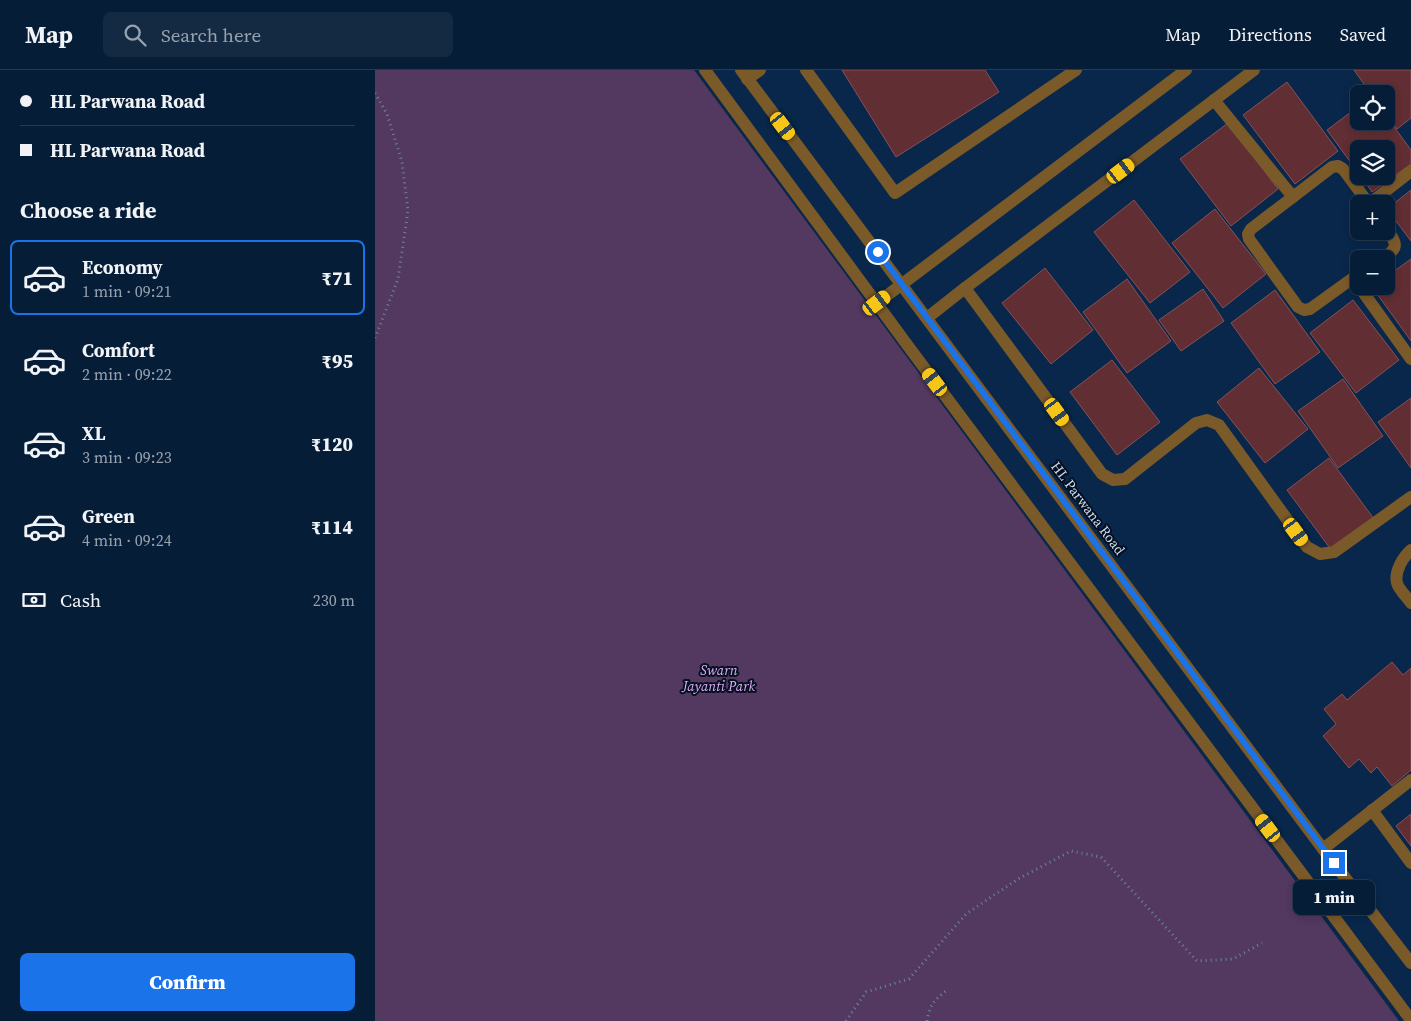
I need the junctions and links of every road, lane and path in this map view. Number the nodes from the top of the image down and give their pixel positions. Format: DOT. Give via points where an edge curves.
graph roads {
  1 [pos="705,70"];
  2 [pos="760,70"];
  3 [pos="806,70"];
  4 [pos="1076,70"];
  5 [pos="1185,70"];
  6 [pos="1254,70"];
  7 [pos="744,74"];
  8 [pos="375,93"];
  9 [pos="1214,100"];
  10 [pos="1411,171"];
  11 [pos="1362,195"];
  12 [pos="1380,195"];
  13 [pos="1293,197"];
  14 [pos="1350,280"];
  15 [pos="902,284"];
  16 [pos="965,288"];
  17 [pos="1369,295"];
  18 [pos="877,303"];
  19 [pos="927,318"];
  20 [pos="375,338"];
  21 [pos="1411,359"];
  22 [pos="1411,497"];
  23 [pos="1411,550"];
  24 [pos="1411,603"];
  25 [pos="1411,780"];
  26 [pos="1372,810"];
  27 [pos="1323,849"];
  28 [pos="1411,863"];
  29 [pos="1261,943"];
  30 [pos="1411,964"];
  31 [pos="946,991"];
  32 [pos="1411,1020"];
  33 [pos="846,1021"];
  34 [pos="927,1021"];
  1 -- 18 [label="street"];
  2 -- 7 [label="street"];
  3 -- 4 [label="street" via="895,192"];
  5 -- 15 [label="street"];
  6 -- 9 [label="street"];
  7 -- 15 [label="street, HL Parwana Road"];
  8 -- 20 [label="path" via="387,114 401,162 408,211 398,279"];
  9 -- 13 [label="street"];
  9 -- 16 [label="street"];
  10 -- 12 [label="street"];
  11 -- 13 [label="street" via="1338,166"];
  13 -- 14 [label="street" via="1251,229 1249,239 1297,307 1304,310"];
  15 -- 18 [label="street"];
  15 -- 19 [label="street, HL Parwana Road"];
  16 -- 19 [label="street"];
  16 -- 22 [label="street" via="1103,474 1113,480 1125,479 1196,423 1207,420 1219,425 1307,547 1320,554 1334,552"];
  17 -- 21 [label="street"];
  18 -- 32 [label="street"];
  19 -- 27 [label="street, HL Parwana Road"];
  23 -- 24 [label="street" via="1396,574 1397,584"];
  25 -- 26 [label="street"];
  26 -- 27 [label="street"];
  26 -- 28 [label="street"];
  27 -- 30 [label="street, HL Parwana Road"];
  29 -- 33 [label="path" via="1233,959 1197,961 1101,856 1071,851 1018,879 966,914 909,979 866,992"];
  31 -- 34 [label="path" via="935,999"];
}
